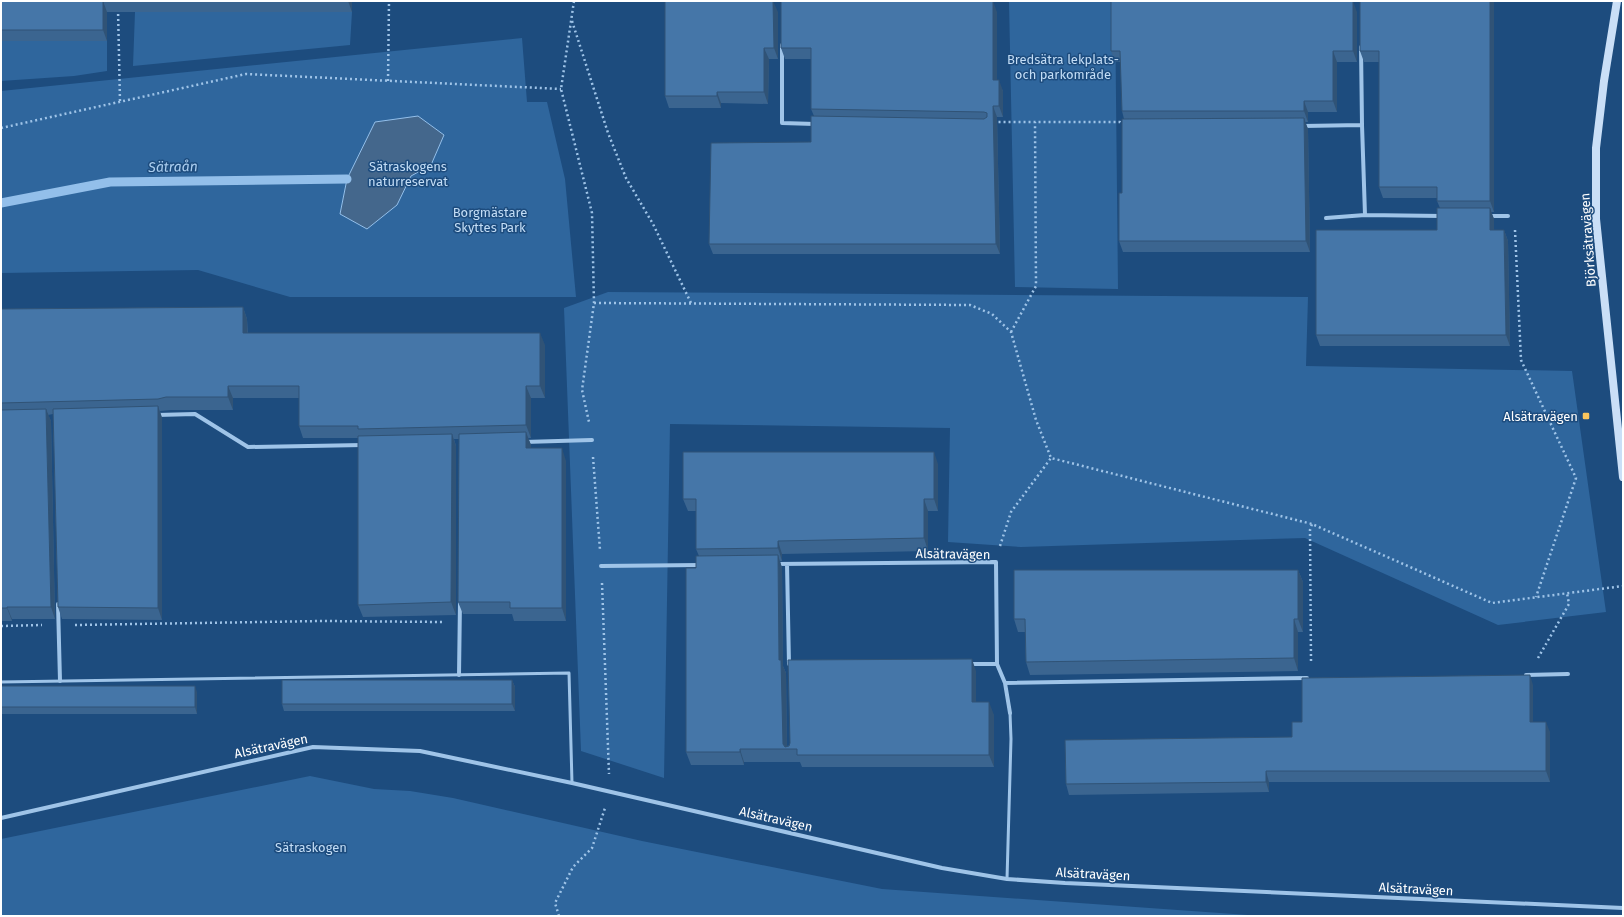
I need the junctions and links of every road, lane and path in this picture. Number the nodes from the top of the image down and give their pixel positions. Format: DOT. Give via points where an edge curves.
graph roads {
  1 [pos="118,1"];
  2 [pos="390,1"];
  3 [pos="574,1"];
  4 [pos="1617,1"];
  5 [pos="571,21"];
  6 [pos="782,39"];
  7 [pos="1361,40"];
  8 [pos="388,81"];
  9 [pos="561,89"];
  10 [pos="120,102"];
  11 [pos="1035,122"];
  12 [pos="822,124"];
  13 [pos="1362,125"];
  14 [pos="988,126"];
  15 [pos="1126,126"];
  16 [pos="1299,126"];
  17 [pos="1,128"];
  18 [pos="1365,216"];
  19 [pos="1444,216"];
  20 [pos="1484,216"];
  21 [pos="1508,216"];
  22 [pos="1326,218"];
  23 [pos="594,303"];
  24 [pos="691,303"];
  25 [pos="1011,332"];
  26 [pos="148,416"];
  27 [pos="592,440"];
  28 [pos="515,442"];
  29 [pos="366,445"];
  30 [pos="1051,458"];
  31 [pos="1623,477"];
  32 [pos="1312,524"];
  33 [pos="996,562"];
  34 [pos="771,564"];
  35 [pos="787,564"];
  36 [pos="710,565"];
  37 [pos="601,566"];
  38 [pos="1623,586"];
  39 [pos="1567,593"];
  40 [pos="1536,597"];
  41 [pos="460,598"];
  42 [pos="58,601"];
  43 [pos="460,622"];
  44 [pos="58,625"];
  45 [pos="1,626"];
  46 [pos="789,663"];
  47 [pos="797,663"];
  48 [pos="966,664"];
  49 [pos="997,664"];
  50 [pos="1534,664"];
  51 [pos="789,671"];
  52 [pos="1568,674"];
  53 [pos="460,675"];
  54 [pos="1518,675"];
  55 [pos="1311,678"];
  56 [pos="60,681"];
  57 [pos="1,682"];
  58 [pos="1005,683"];
  59 [pos="1010,713"];
  60 [pos="572,782"];
  61 [pos="610,792"];
  62 [pos="1,818"];
  63 [pos="1007,879"];
  64 [pos="1623,908"];
  65 [pos="559,916"];
  1 -- 10 [label="path"];
  2 -- 8 [label="path"];
  3 -- 5 [label="path"];
  4 -- 31 [label="street, Björksätravägen" via="1596,148 1596,219"];
  5 -- 9 [label="path"];
  5 -- 24 [label="path" via="608,133 626,178 653,224"];
  6 -- 12 [label="street" via="782,123"];
  7 -- 13 [label="street"];
  8 -- 9 [label="path"];
  8 -- 10 [label="path" via="246,74"];
  9 -- 23 [label="path" via="592,213"];
  10 -- 17 [label="path"];
  11 -- 14 [label="path" via="998,122"];
  11 -- 15 [label="path" via="1120,122"];
  11 -- 25 [label="path" via="1036,286"];
  13 -- 16 [label="street"];
  13 -- 18 [label="street"];
  18 -- 19 [label="street"];
  18 -- 22 [label="street"];
  20 -- 21 [label="street"];
  21 -- 40 [label="path" via="1515,226 1521,360 1576,478"];
  23 -- 24 [label="path"];
  23 -- 27 [label="path" via="582,390"];
  24 -- 25 [label="path" via="970,305 992,314"];
  25 -- 30 [label="path" via="1036,420"];
  26 -- 29 [label="street" via="195,414 248,447"];
  27 -- 28 [label="street"];
  27 -- 37 [label="path"];
  30 -- 32 [label="path"];
  30 -- 33 [label="path" via="1011,512"];
  32 -- 40 [label="path" via="1492,603"];
  32 -- 55 [label="path"];
  33 -- 35 [label="street, Alsätravägen"];
  33 -- 49 [label="street, Alsätravägen"];
  34 -- 35 [label="street, Alsätravägen"];
  35 -- 46 [label="street"];
  36 -- 37 [label="street"];
  37 -- 61 [label="path"];
  38 -- 39 [label="path"];
  39 -- 40 [label="path"];
  39 -- 50 [label="path" via="1569,604"];
  41 -- 43 [label="street"];
  42 -- 44 [label="street"];
  43 -- 44 [label="path" via="322,621"];
  43 -- 53 [label="street"];
  44 -- 45 [label="path"];
  44 -- 56 [label="street"];
  46 -- 47 [label="street"];
  46 -- 51 [label="street"];
  48 -- 49 [label="street"];
  49 -- 58 [label="street, Alsätravägen"];
  52 -- 54 [label="street"];
  53 -- 56 [label="lane"];
  53 -- 60 [label="lane" via="569,673"];
  55 -- 58 [label="street"];
  56 -- 57 [label="lane"];
  58 -- 59 [label="street, Alsätravägen"];
  59 -- 63 [label="lane"];
  60 -- 61 [label="street, Alsätravägen"];
  60 -- 62 [label="street, Alsätravägen" via="420,751 312,747"];
  61 -- 63 [label="street, Alsätravägen" via="942,868"];
  61 -- 65 [label="path" via="592,848 573,867 555,904"];
  63 -- 64 [label="street, Alsätravägen"];
}
